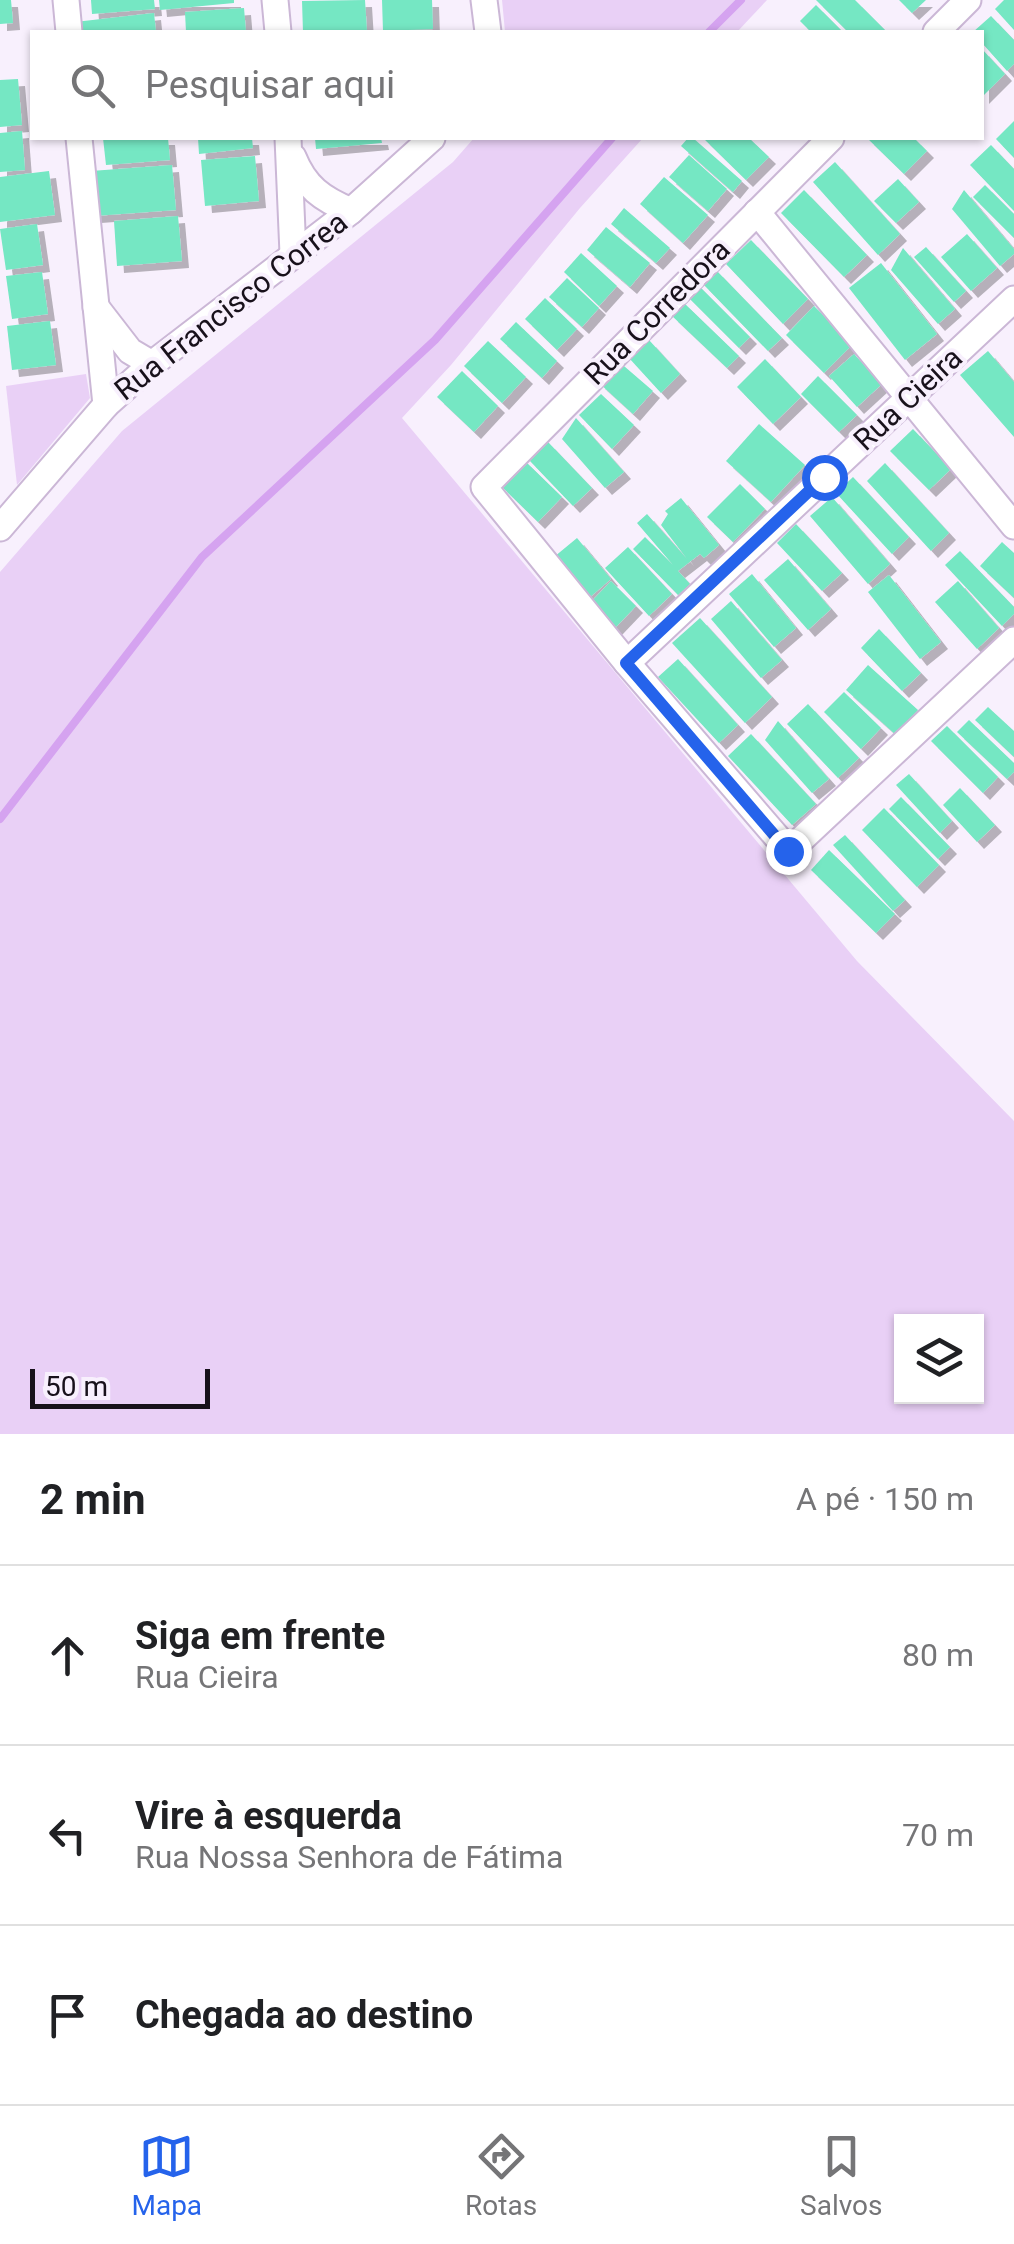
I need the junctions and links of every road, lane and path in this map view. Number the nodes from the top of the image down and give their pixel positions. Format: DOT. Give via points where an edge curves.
graph roads {
  1 [pos="66,0"];
  2 [pos="274,0"];
  3 [pos="484,0"];
  4 [pos="968,0"];
  5 [pos="69,30"];
  6 [pos="278,30"];
  7 [pos="488,30"];
  8 [pos="938,30"];
  9 [pos="79,140"];
  10 [pos="430,140"];
  11 [pos="829,140"];
  12 [pos="288,143"];
  13 [pos="351,211"];
  14 [pos="757,212"];
  15 [pos="293,254"];
  16 [pos="1014,299"];
  17 [pos="96,307"];
  18 [pos="152,364"];
  19 [pos="909,398"];
  20 [pos="106,405"];
  21 [pos="1014,526"];
  22 [pos="0,528"];
  23 [pos="1014,640"];
  24 [pos="626,663"];
  1 -- 5 [label="street"];
  2 -- 6 [label="street"];
  3 -- 7 [label="street"];
  4 -- 8 [label="street"];
  9 -- 17 [label="street"];
  10 -- 13 [label="street, Rua Francisco Correa"];
  11 -- 14 [label="street, Rua Corredora"];
  12 -- 13 [label="street" via="300,176 322,198"];
  12 -- 15 [label="street"];
  13 -- 15 [label="street, Rua Francisco Correa"];
  14 -- 19 [label="street"];
  14 -- 24 [label="street, Rua Corredora" via="484,487"];
  15 -- 18 [label="street, Rua Francisco Correa"];
  16 -- 19 [label="street, Rua Cieira"];
  17 -- 18 [label="street" via="130,351"];
  17 -- 20 [label="street"];
  18 -- 20 [label="street, Rua Francisco Correa"];
  19 -- 21 [label="street"];
  19 -- 24 [label="street, Rua Cieira"];
  20 -- 22 [label="street, Rua Francisco Correa"];
  23 -- 24 [label="street" via="788,851"];
}
